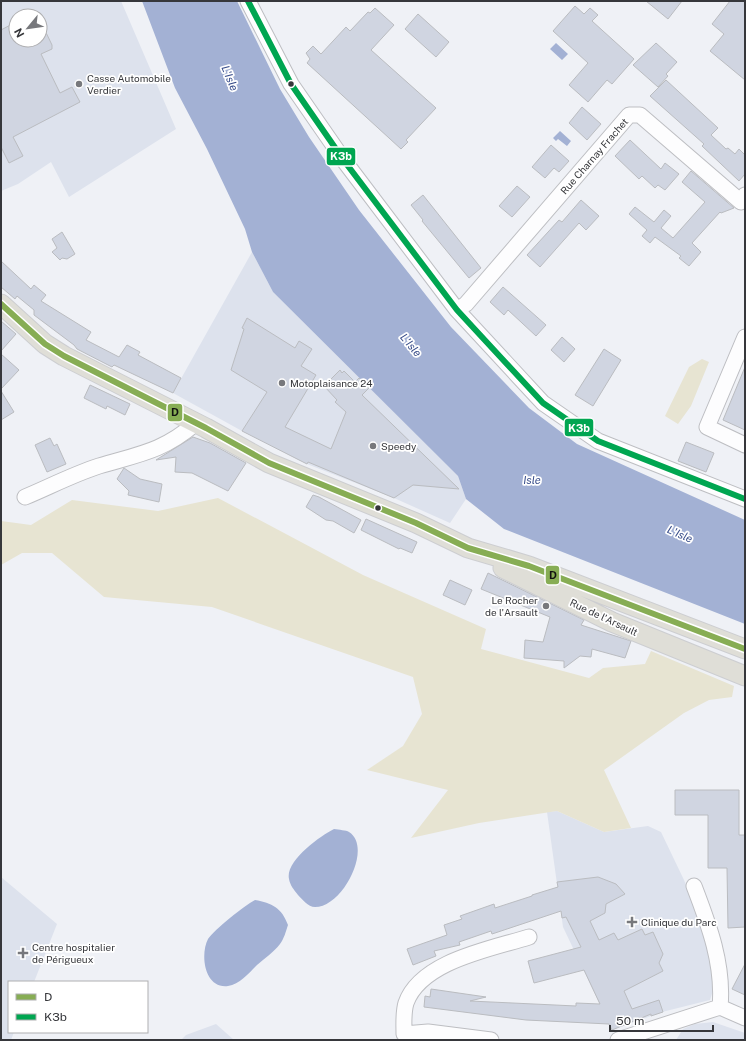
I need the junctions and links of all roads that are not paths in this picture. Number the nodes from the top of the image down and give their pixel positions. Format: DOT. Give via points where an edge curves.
graph roads {
  1 [pos="248,1"];
  2 [pos="745,195"];
  3 [pos="1,304"];
  4 [pos="458,310"];
  5 [pos="745,337"];
  6 [pos="196,423"];
  7 [pos="745,445"];
  8 [pos="25,497"];
  9 [pos="745,499"];
  10 [pos="468,548"];
  11 [pos="603,594"];
  12 [pos="627,603"];
  13 [pos="612,622"];
  14 [pos="632,630"];
  15 [pos="745,648"];
  16 [pos="745,676"];
  17 [pos="694,886"];
  18 [pos="529,937"];
  19 [pos="720,1007"];
  20 [pos="745,1018"];
  21 [pos="655,1034"];
  22 [pos="404,1037"];
  23 [pos="491,1040"];
  24 [pos="618,1040"];
  1 -- 4 [label="street" via="291,84 345,162"];
  2 -- 4 [label="street, Rue Charnay Frachet" via="740,202 640,115 629,115 466,304"];
  3 -- 6 [label="main road" via="45,344 64,356"];
  4 -- 9 [label="street" via="543,403 598,441"];
  5 -- 7 [label="street" via="707,428"];
  6 -- 8 [label="street" via="182,436 166,445 137,457 98,467"];
  6 -- 10 [label="main road" via="269,463 416,523"];
  10 -- 11 [label="main road" via="529,566"];
  10 -- 13 [label="main road, Rue de l'Arsault"];
  11 -- 12 [label="main road"];
  11 -- 13 [label="main road" via="600,607"];
  12 -- 14 [label="main road" via="624,614"];
  12 -- 15 [label="main road"];
  13 -- 14 [label="main road, Rue de l'Arsault"];
  14 -- 16 [label="main road, Rue de l'Arsault"];
  17 -- 19 [label="street" via="715,948 721,982"];
  18 -- 22 [label="street" via="459,959 422,980 406,1003"];
  19 -- 20 [label="street"];
  19 -- 21 [label="street"];
  21 -- 24 [label="street"];
  22 -- 23 [label="street" via="428,1032"];
}
